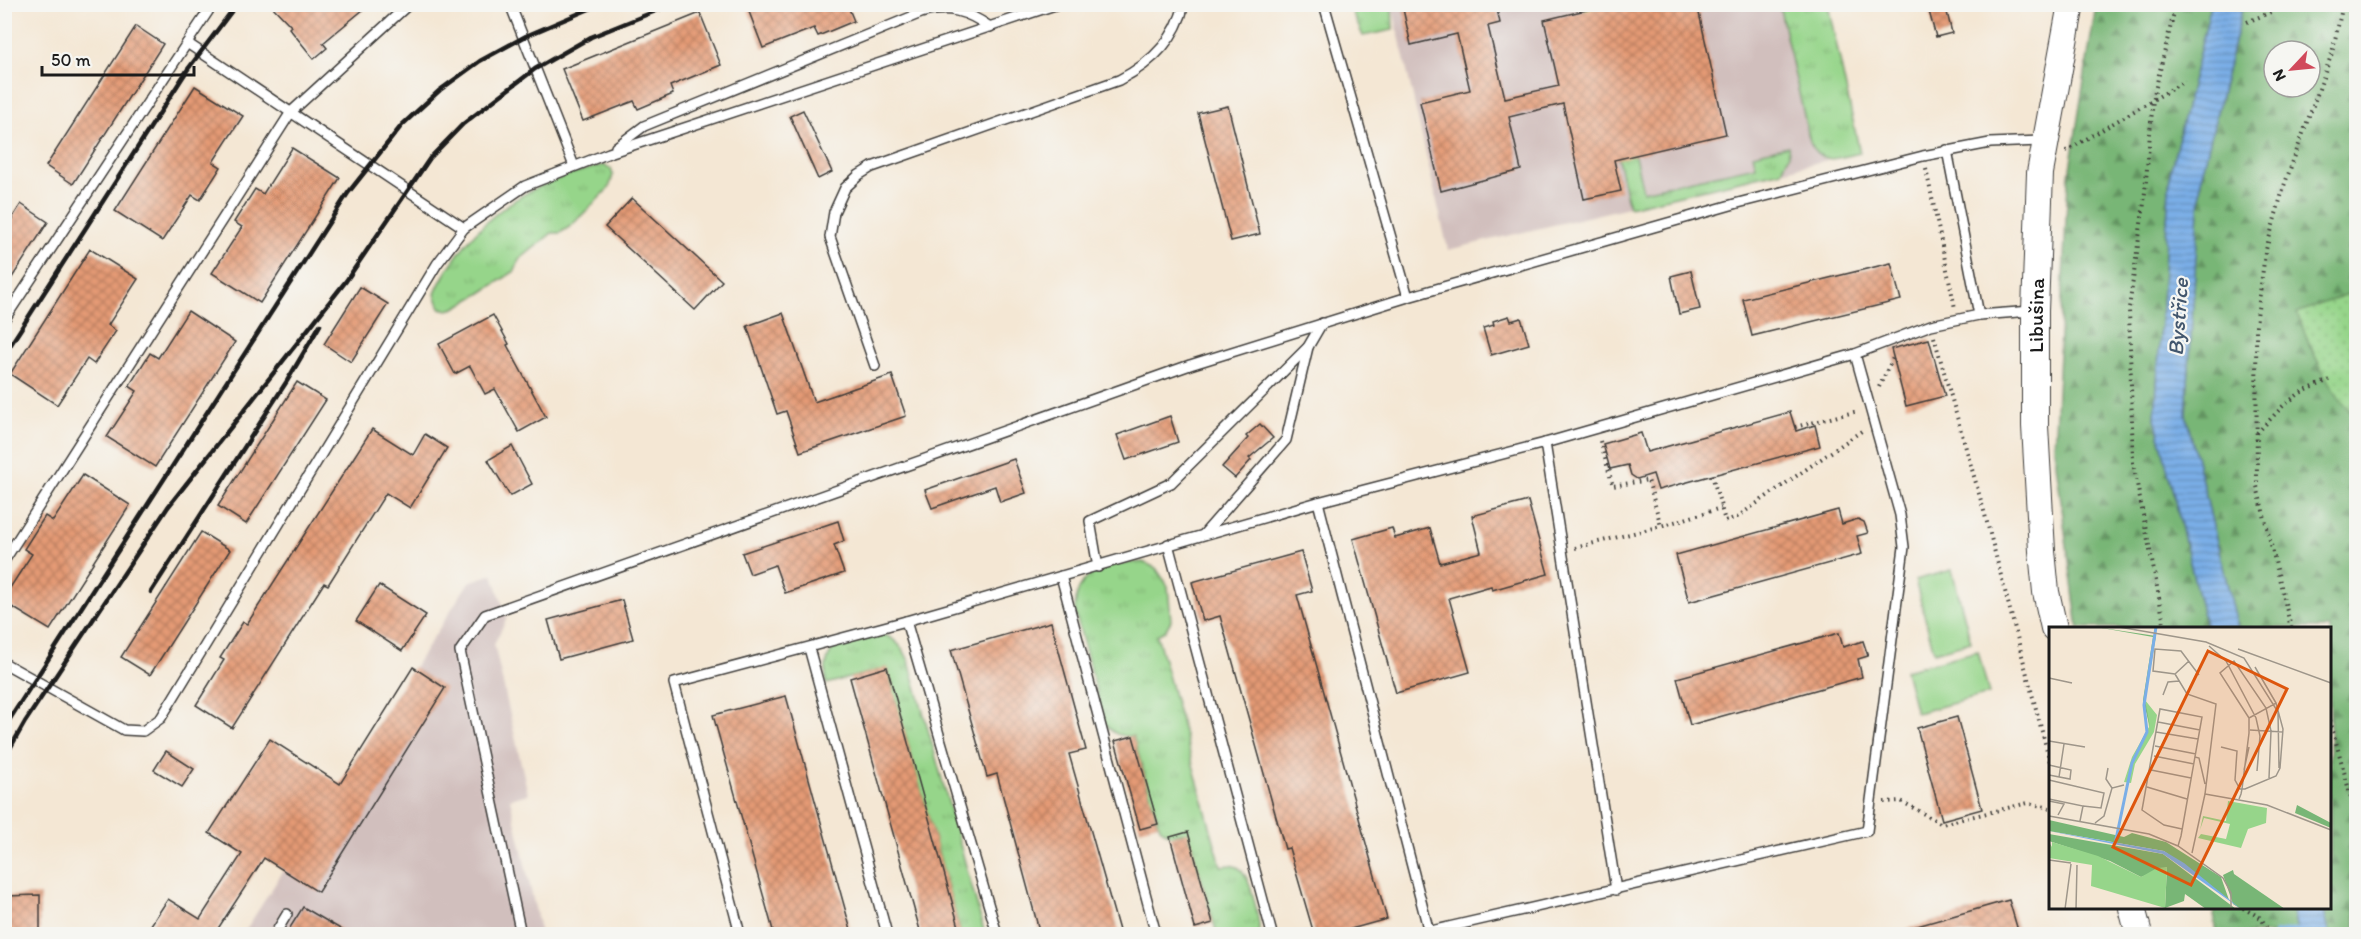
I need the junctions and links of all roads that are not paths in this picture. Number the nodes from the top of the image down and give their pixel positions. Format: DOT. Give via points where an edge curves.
graph roads {
  1 [pos="213,4"];
  2 [pos="409,4"];
  3 [pos="510,4"];
  4 [pos="1058,4"];
  5 [pos="1184,4"];
  6 [pos="1324,4"];
  7 [pos="2071,4"];
  8 [pos="990,27"];
  9 [pos="187,42"];
  10 [pos="291,112"];
  11 [pos="2044,141"];
  12 [pos="1947,150"];
  13 [pos="609,153"];
  14 [pos="574,166"];
  15 [pos="464,228"];
  16 [pos="1408,297"];
  17 [pos="2035,311"];
  18 [pos="1979,315"];
  19 [pos="4,320"];
  20 [pos="1322,323"];
  21 [pos="1308,347"];
  22 [pos="1856,354"];
  23 [pos="875,366"];
  24 [pos="1545,443"];
  25 [pos="1318,501"];
  26 [pos="1204,534"];
  27 [pos="1168,544"];
  28 [pos="4,561"];
  29 [pos="1098,567"];
  30 [pos="1061,576"];
  31 [pos="906,621"];
  32 [pos="2054,627"];
  33 [pos="809,648"];
  34 [pos="4,663"];
  35 [pos="1616,890"];
  36 [pos="2132,909"];
  37 [pos="287,914"];
  38 [pos="1429,932"];
  39 [pos="275,934"];
  40 [pos="521,934"];
  41 [pos="740,934"];
  42 [pos="887,934"];
  43 [pos="997,934"];
  44 [pos="1156,934"];
  45 [pos="1272,934"];
  46 [pos="1418,934"];
  47 [pos="2139,934"];
  1 -- 9 [label="lane"];
  2 -- 10 [label="lane"];
  3 -- 14 [label="lane"];
  4 -- 8 [label="lane"];
  5 -- 23 [label="lane" via="1173,33 1161,49 1145,65 1119,81 872,167 850,182 834,212 830,237"];
  6 -- 16 [label="lane"];
  7 -- 11 [label="street, Libušina"];
  8 -- 13 [label="lane"];
  8 -- 13 [label="lane" via="953,9 933,9 644,126"];
  9 -- 10 [label="lane"];
  9 -- 19 [label="lane"];
  10 -- 15 [label="lane"];
  10 -- 28 [label="lane"];
  11 -- 12 [label="lane"];
  11 -- 17 [label="street, Libušina"];
  12 -- 16 [label="lane" via="1738,203"];
  12 -- 18 [label="lane"];
  13 -- 14 [label="lane"];
  14 -- 15 [label="lane" via="525,186"];
  15 -- 34 [label="lane" via="437,264 161,718 143,731 124,730"];
  16 -- 20 [label="lane"];
  17 -- 18 [label="lane"];
  17 -- 32 [label="street, Libušina" via="2035,426 2042,551"];
  18 -- 22 [label="lane" via="1931,325"];
  20 -- 21 [label="lane"];
  20 -- 40 [label="lane" via="1167,373 485,615 460,651"];
  21 -- 26 [label="lane" via="1286,440"];
  21 -- 29 [label="lane" via="1171,483 1090,521"];
  22 -- 24 [label="lane"];
  22 -- 35 [label="lane" via="1900,515 1904,548 1867,831"];
  24 -- 25 [label="lane"];
  24 -- 35 [label="lane"];
  25 -- 26 [label="lane"];
  25 -- 38 [label="lane"];
  26 -- 27 [label="lane"];
  27 -- 29 [label="lane"];
  27 -- 45 [label="lane"];
  29 -- 30 [label="lane"];
  30 -- 31 [label="lane"];
  30 -- 44 [label="lane"];
  31 -- 33 [label="lane"];
  31 -- 43 [label="lane"];
  33 -- 41 [label="lane" via="674,683"];
  33 -- 42 [label="lane"];
  35 -- 38 [label="lane"];
  36 -- 47 [label="street"];
  37 -- 39 [label="lane"];
  38 -- 46 [label="lane"];
}
